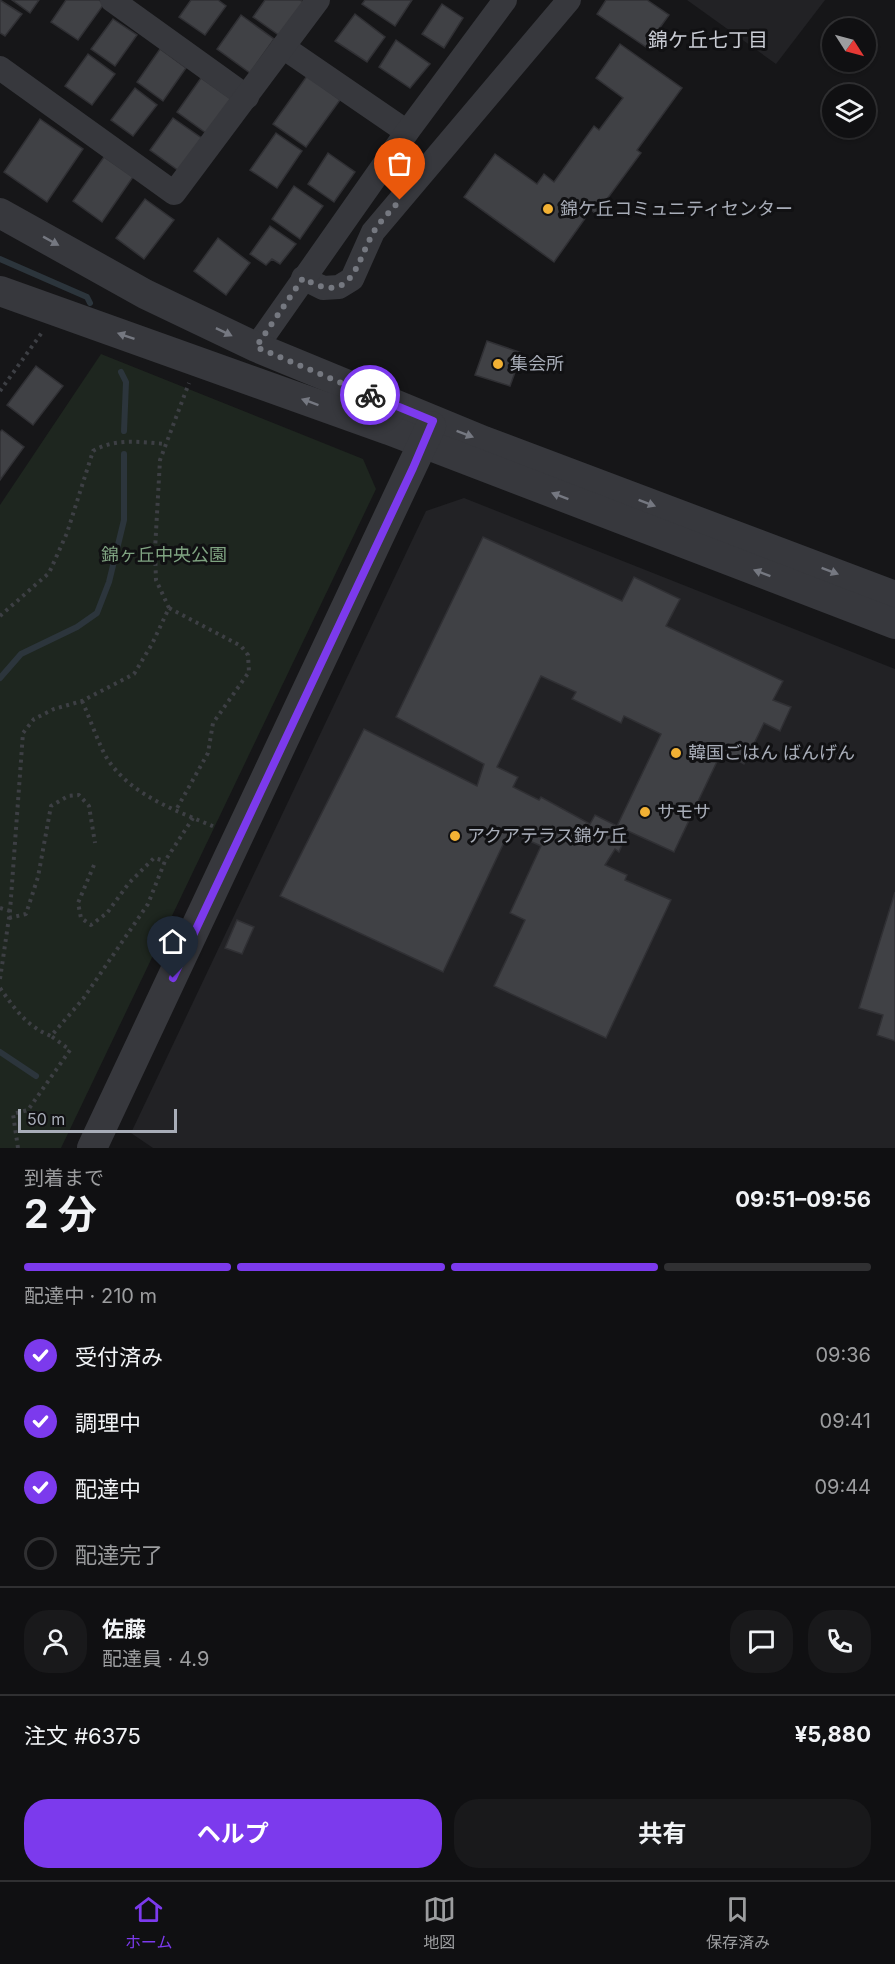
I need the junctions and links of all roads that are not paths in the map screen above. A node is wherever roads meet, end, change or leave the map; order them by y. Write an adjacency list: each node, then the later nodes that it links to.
1 (112, 0): 7 (street)
2 (317, 0): 5 (street)
3 (505, 0): 8 (street)
4 (568, 0): 10 (street)
5 (283, 47): 7 (street); 8 (street)
6 (0, 68): 7 (street)
7 (247, 97)
8 (407, 132): 10 (street)
9 (0, 213): 12 (street, one-way to 12)
10 (303, 278): 12 (street)
11 (0, 291): 13 (street, one-way to 11)
12 (256, 347): 13 (street)
13 (428, 432): 14 (street, one-way to 14); 15 (street, one-way to 13); 16 (street)
14 (895, 596)
15 (895, 624)
16 (92, 1148)

